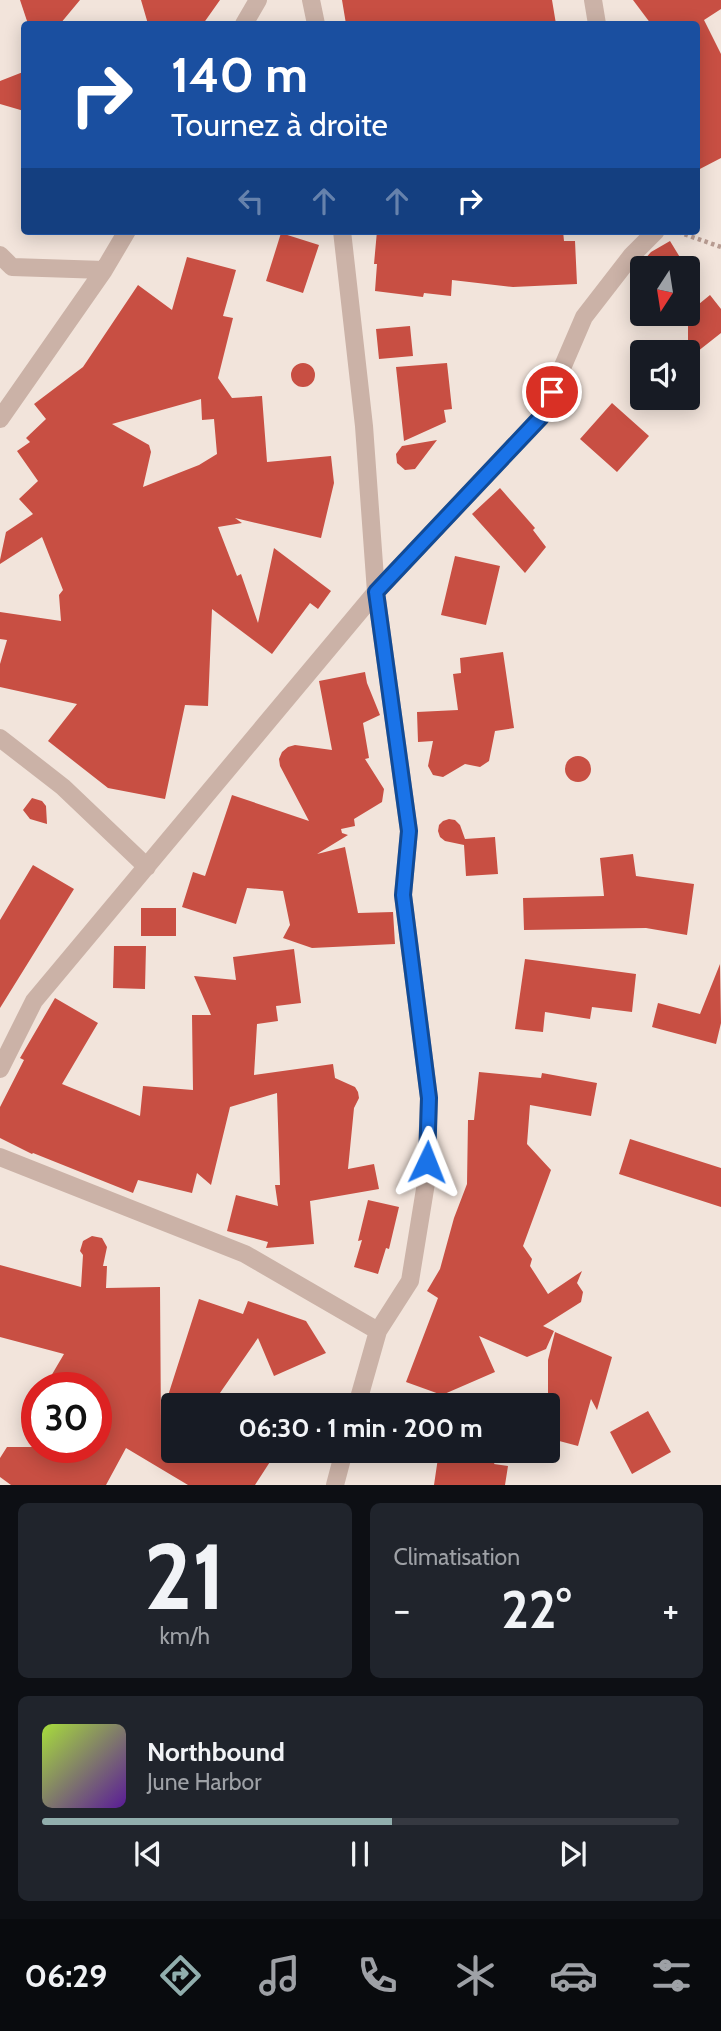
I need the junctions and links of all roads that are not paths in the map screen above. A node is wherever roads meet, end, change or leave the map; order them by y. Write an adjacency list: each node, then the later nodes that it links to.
1 (258, 0): 4 (street)
2 (311, 0): 5 (street)
3 (593, 0): 6 (street)
4 (246, 21)
5 (315, 21)
6 (596, 21)
7 (125, 235): 11 (street)
8 (342, 235): 13 (street)
9 (652, 235): 13 (street)
10 (0, 255): 11 (street)
11 (104, 270): 12 (street)
12 (0, 419)
13 (376, 592): 15 (street); 18 (street)
14 (0, 738): 15 (street)
15 (148, 867): 16 (street)
16 (0, 1069)
17 (0, 1157): 18 (street)
18 (378, 1331): 19 (street)
19 (360, 1393)
20 (341, 1463): 21 (street)
21 (335, 1485)

